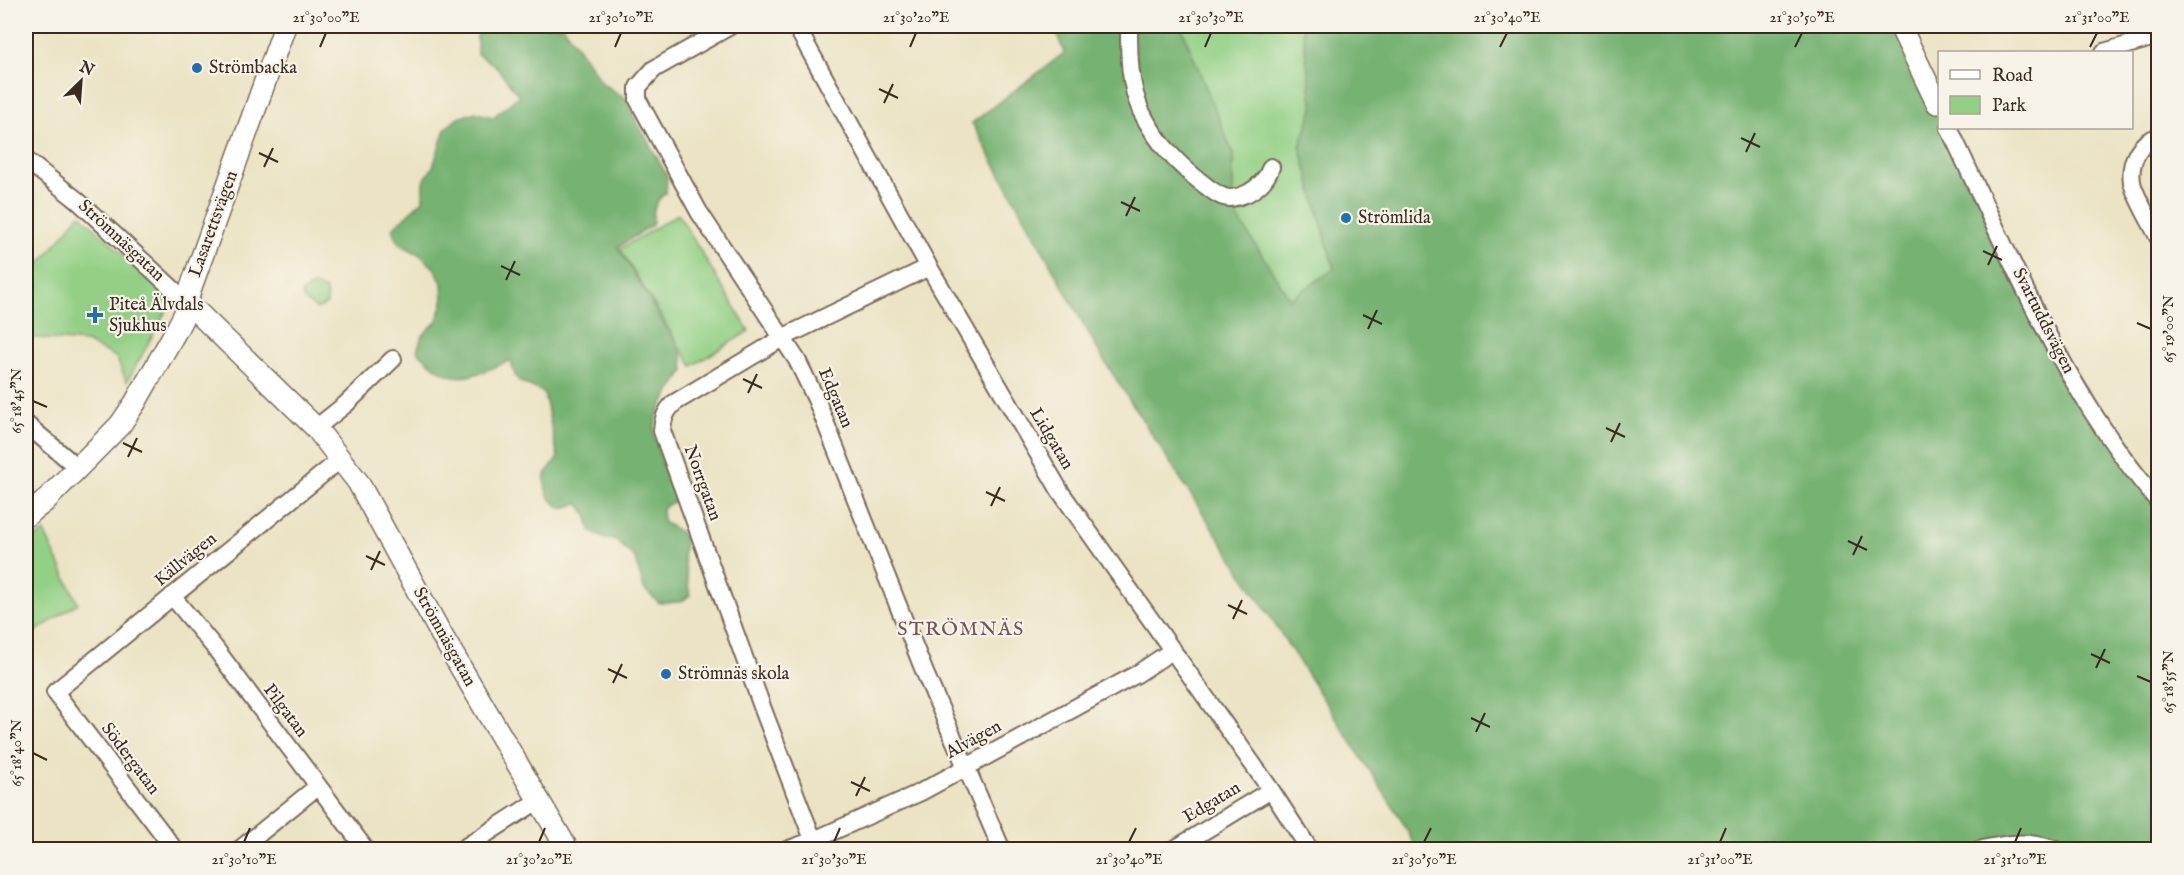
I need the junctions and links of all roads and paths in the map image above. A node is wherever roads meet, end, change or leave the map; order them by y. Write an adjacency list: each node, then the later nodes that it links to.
1 (285, 26): 15 (street, Lasarettsvägen)
2 (730, 26): 16 (street, Edgatan)
3 (796, 26): 14 (street, Lidgatan)
4 (1129, 26): 12 (street)
5 (1900, 26): 8 (street)
6 (2158, 36): 7 (street)
7 (2107, 51)
8 (1938, 102)
9 (1948, 129): 22 (street, Svartuddsvägen)
10 (2158, 137): 13 (street)
11 (26, 160): 15 (street, Strömnäsgatan)
12 (1270, 166)
13 (2158, 237)
14 (929, 267): 16 (street, Norrgatan); 25 (street, Lidgatan)
15 (188, 303): 19 (street, Strömnäsgatan); 21 (street, Lasarettsvägen)
16 (784, 337): 27 (street, Edgatan); 31 (street, Norrgatan)
17 (393, 359): 19 (street)
18 (26, 424): 21 (street)
19 (316, 428): 20 (street, Strömnäsgatan)
20 (341, 459): 24 (street, Källvägen); 30 (street, Strömnäsgatan)
21 (78, 468): 23 (street, Lasarettsvägen)
22 (2158, 501)
23 (26, 516)
24 (172, 596): 26 (street, Källvägen); 28 (street, Pilgatan)
25 (1173, 650): 27 (street, Alvägen); 29 (street, Lidgatan)
26 (55, 692): 32 (street, Södergatan)
27 (965, 766): 31 (street, Alvägen); 38 (street, Edgatan)
28 (318, 786): 33 (street); 34 (street, Pilgatan)
29 (1271, 790): 39 (street, Edgatan); 40 (street, Lidgatan)
30 (539, 800): 35 (street); 36 (street, Strömnäsgatan)
31 (815, 845): 37 (street, Alvägen)
32 (175, 849)
33 (239, 849)
34 (366, 849)
35 (461, 849)
36 (568, 849)
37 (787, 849)
38 (1002, 849)
39 (1173, 849)
40 (1310, 849)
41 (1979, 849): 42 (street)
42 (2056, 849)

